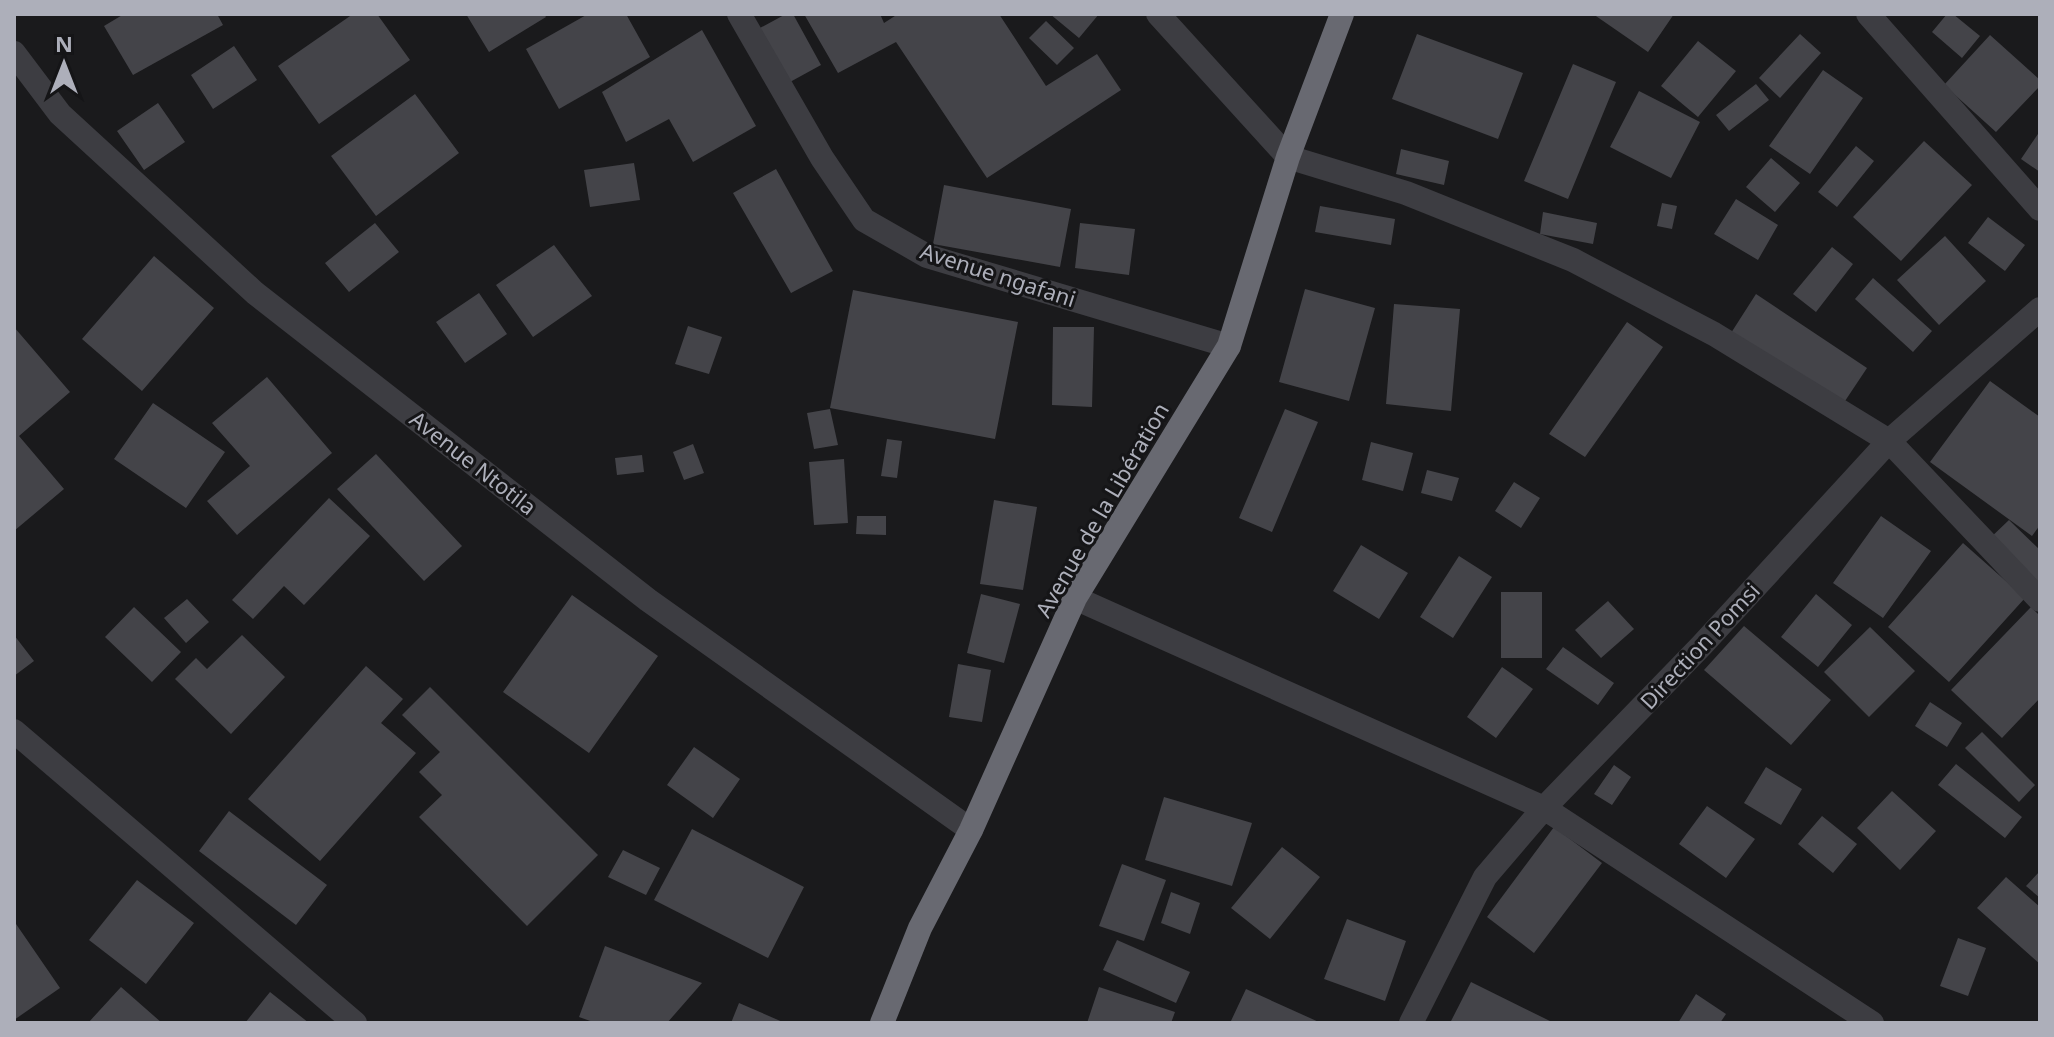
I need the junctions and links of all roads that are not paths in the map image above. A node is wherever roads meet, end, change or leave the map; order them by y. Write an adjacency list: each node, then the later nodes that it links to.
1 (739, 14): 9 (street, Avenue ngafani)
2 (1158, 14): 6 (street)
3 (1342, 14): 6 (highway, Avenue de la Libération)
4 (1868, 14): 7 (street)
5 (14, 53): 15 (street, Avenue Ntotila)
6 (1288, 157): 9 (highway, Avenue de la Libération); 10 (street)
7 (2040, 209)
8 (2040, 309): 10 (street, Direction Pomsi)
9 (1229, 346): 11 (highway, Avenue de la Libération)
10 (1889, 441): 12 (street); 14 (street, Direction Pomsi)
11 (1075, 598): 14 (street); 15 (highway, Avenue de la Libération)
12 (2040, 600)
13 (14, 731): 16 (street)
14 (1544, 808): 18 (street, Direction Pomsi); 19 (street)
15 (971, 830): 17 (highway, Avenue de la Libération)
16 (355, 1023)
17 (882, 1023)
18 (1411, 1023)
19 (1872, 1023)

